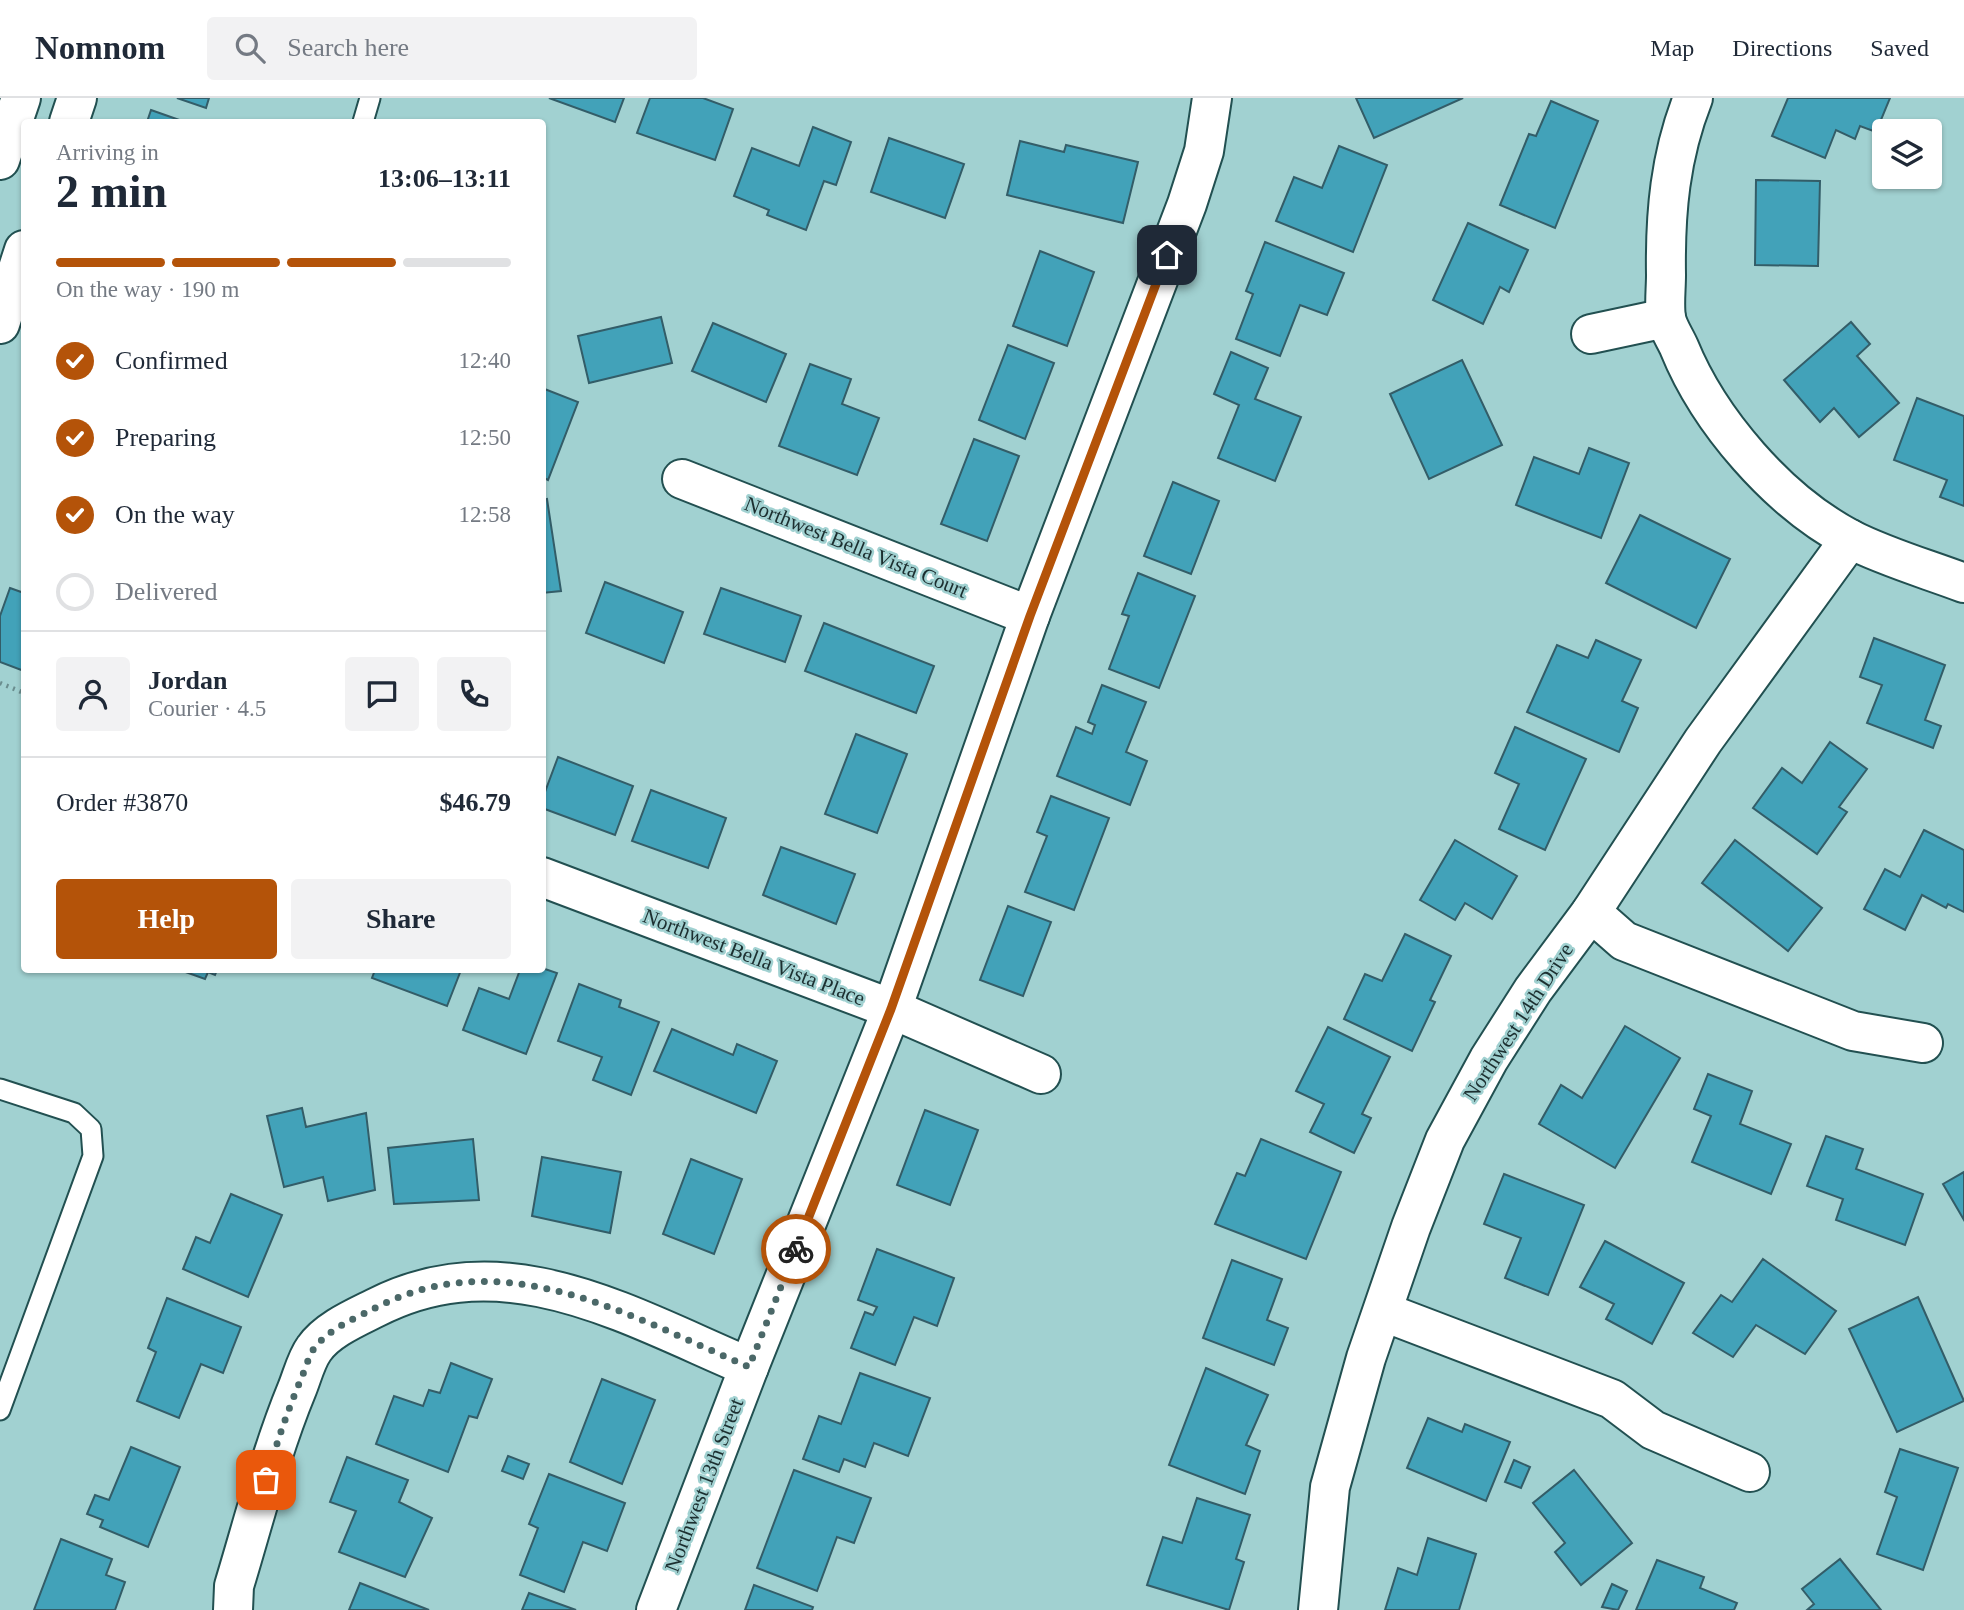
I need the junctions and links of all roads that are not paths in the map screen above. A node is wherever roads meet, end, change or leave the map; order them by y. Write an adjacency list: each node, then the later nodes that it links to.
1 (22, 98): 8 (street)
2 (77, 98): 6 (street)
3 (370, 98): 7 (lane)
4 (1212, 98): 16 (street, Northwest 13th Street)
5 (1693, 98): 10 (street)
6 (70, 119)
7 (364, 119)
8 (0, 160)
9 (21, 259): 11 (street)
10 (1666, 318): 12 (street); 14 (street)
11 (0, 324)
12 (1591, 334)
13 (682, 479): 16 (street, Northwest Bella Vista Court)
14 (1850, 539): 15 (street); 18 (street, Northwest 14th Drive)
15 (1964, 583)
16 (1030, 616): 19 (street, Northwest 13th Street)
17 (546, 879): 19 (street, Northwest Bella Vista Place)
18 (1591, 912): 20 (street); 23 (street, Northwest 14th Drive)
19 (891, 1009): 21 (street, Northwest Bella Vista Place); 24 (street, Northwest 13th Street)
20 (1923, 1043)
21 (1041, 1074)
22 (0, 1089): 25 (lane)
23 (1384, 1312): 26 (street); 29 (street, Northwest 14th Drive)
24 (749, 1367): 27 (street); 28 (street, Northwest 13th Street)
25 (0, 1410)
26 (1751, 1472)
27 (233, 1610)
28 (656, 1610)
29 (1318, 1610)

